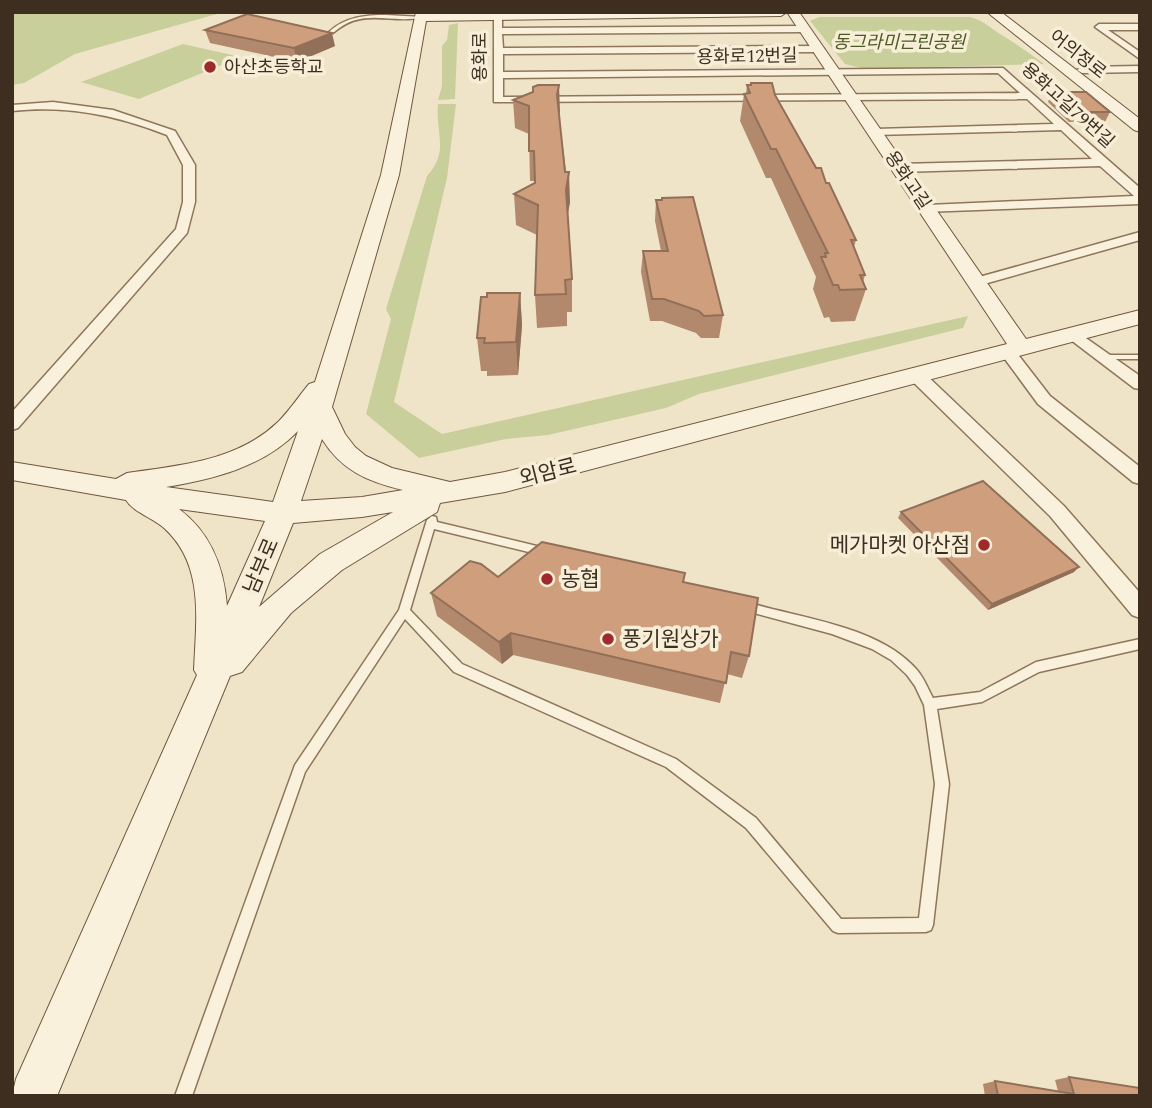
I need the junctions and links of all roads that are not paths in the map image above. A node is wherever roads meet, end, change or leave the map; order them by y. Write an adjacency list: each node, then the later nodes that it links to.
1 (781, 12): 6 (street, 용화로)
2 (793, 12): 11 (street, 용화고길)
3 (993, 12): 30 (street, 어의정로)
4 (1007, 12): 20 (street, 어의정로)
5 (597, 13): 6 (street, 용화로); 8 (street, 용화로)
6 (642, 13): 10 (street)
7 (422, 15): 8 (street, 용화로); 13 (lane); 44 (street, 남부로)
8 (498, 15): 12 (street, 용화로)
9 (1140, 27): 14 (street)
10 (648, 30): 11 (street, 용화로12번길); 12 (street, 용화로12번길); 17 (street)
11 (805, 30): 16 (street, 용화고길)
12 (497, 31): 18 (street, 용화로)
13 (331, 32)
14 (1127, 47): 15 (street); 19 (street)
15 (1140, 47)
16 (819, 49): 17 (street, 용화로12번길); 22 (street, 용화고길)
17 (653, 50): 18 (street, 용화로12번길); 23 (street)
18 (497, 51): 24 (street, 용화로)
19 (1140, 55)
20 (1082, 69): 21 (street); 29 (street, 어의정로)
21 (1140, 69)
22 (835, 72): 23 (street, 용화로12번길); 25 (street, 용화고길79번길); 26 (street, 용화고길)
23 (660, 74): 24 (street, 용화로12번길); 27 (street)
24 (497, 75): 27 (street, 용화로)
25 (1029, 96): 26 (street); 31 (street, 용화고길79번길)
26 (852, 99): 27 (street); 32 (street, 용화고길)
27 (667, 101)
28 (12, 108): 48 (street)
29 (1140, 111)
30 (1140, 127)
31 (1064, 128): 32 (street); 33 (street, 용화고길79번길)
32 (875, 132): 34 (street, 용화고길)
33 (1102, 162): 34 (street); 35 (street, 용화고길79번길)
34 (900, 168): 36 (street, 용화고길)
35 (1140, 198): 36 (street)
36 (928, 209): 38 (street, 용화고길)
37 (1140, 236): 38 (street)
38 (977, 282): 41 (street, 용화고길)
39 (1140, 317): 40 (street, 외암로)
40 (1073, 334): 41 (street, 외암로); 42 (street)
41 (1014, 350): 45 (street, 외암로); 50 (street)
42 (1104, 357): 43 (lane); 46 (street)
43 (1140, 357)
44 (330, 374): 47 (street, 남부로); 51 (street)
45 (916, 375): 52 (street, 외암로); 56 (street)
46 (1140, 384)
47 (320, 408): 52 (street); 53 (street, 남부로)
48 (12, 424)
49 (12, 471): 51 (street, 외암로)
50 (1140, 477)
51 (104, 487): 53 (street, 외암로); 59 (street)
52 (441, 505): 53 (street, 외암로); 54 (lane); 57 (lane); 59 (street)
53 (284, 513): 59 (street, 남부로)
54 (551, 554)
55 (735, 603): 60 (lane)
56 (1140, 609)
57 (404, 611): 60 (lane); 62 (lane)
58 (1140, 643): 60 (lane)
59 (211, 684): 61 (street, 남부로)
60 (930, 704)
61 (33, 1096)
62 (183, 1096)

